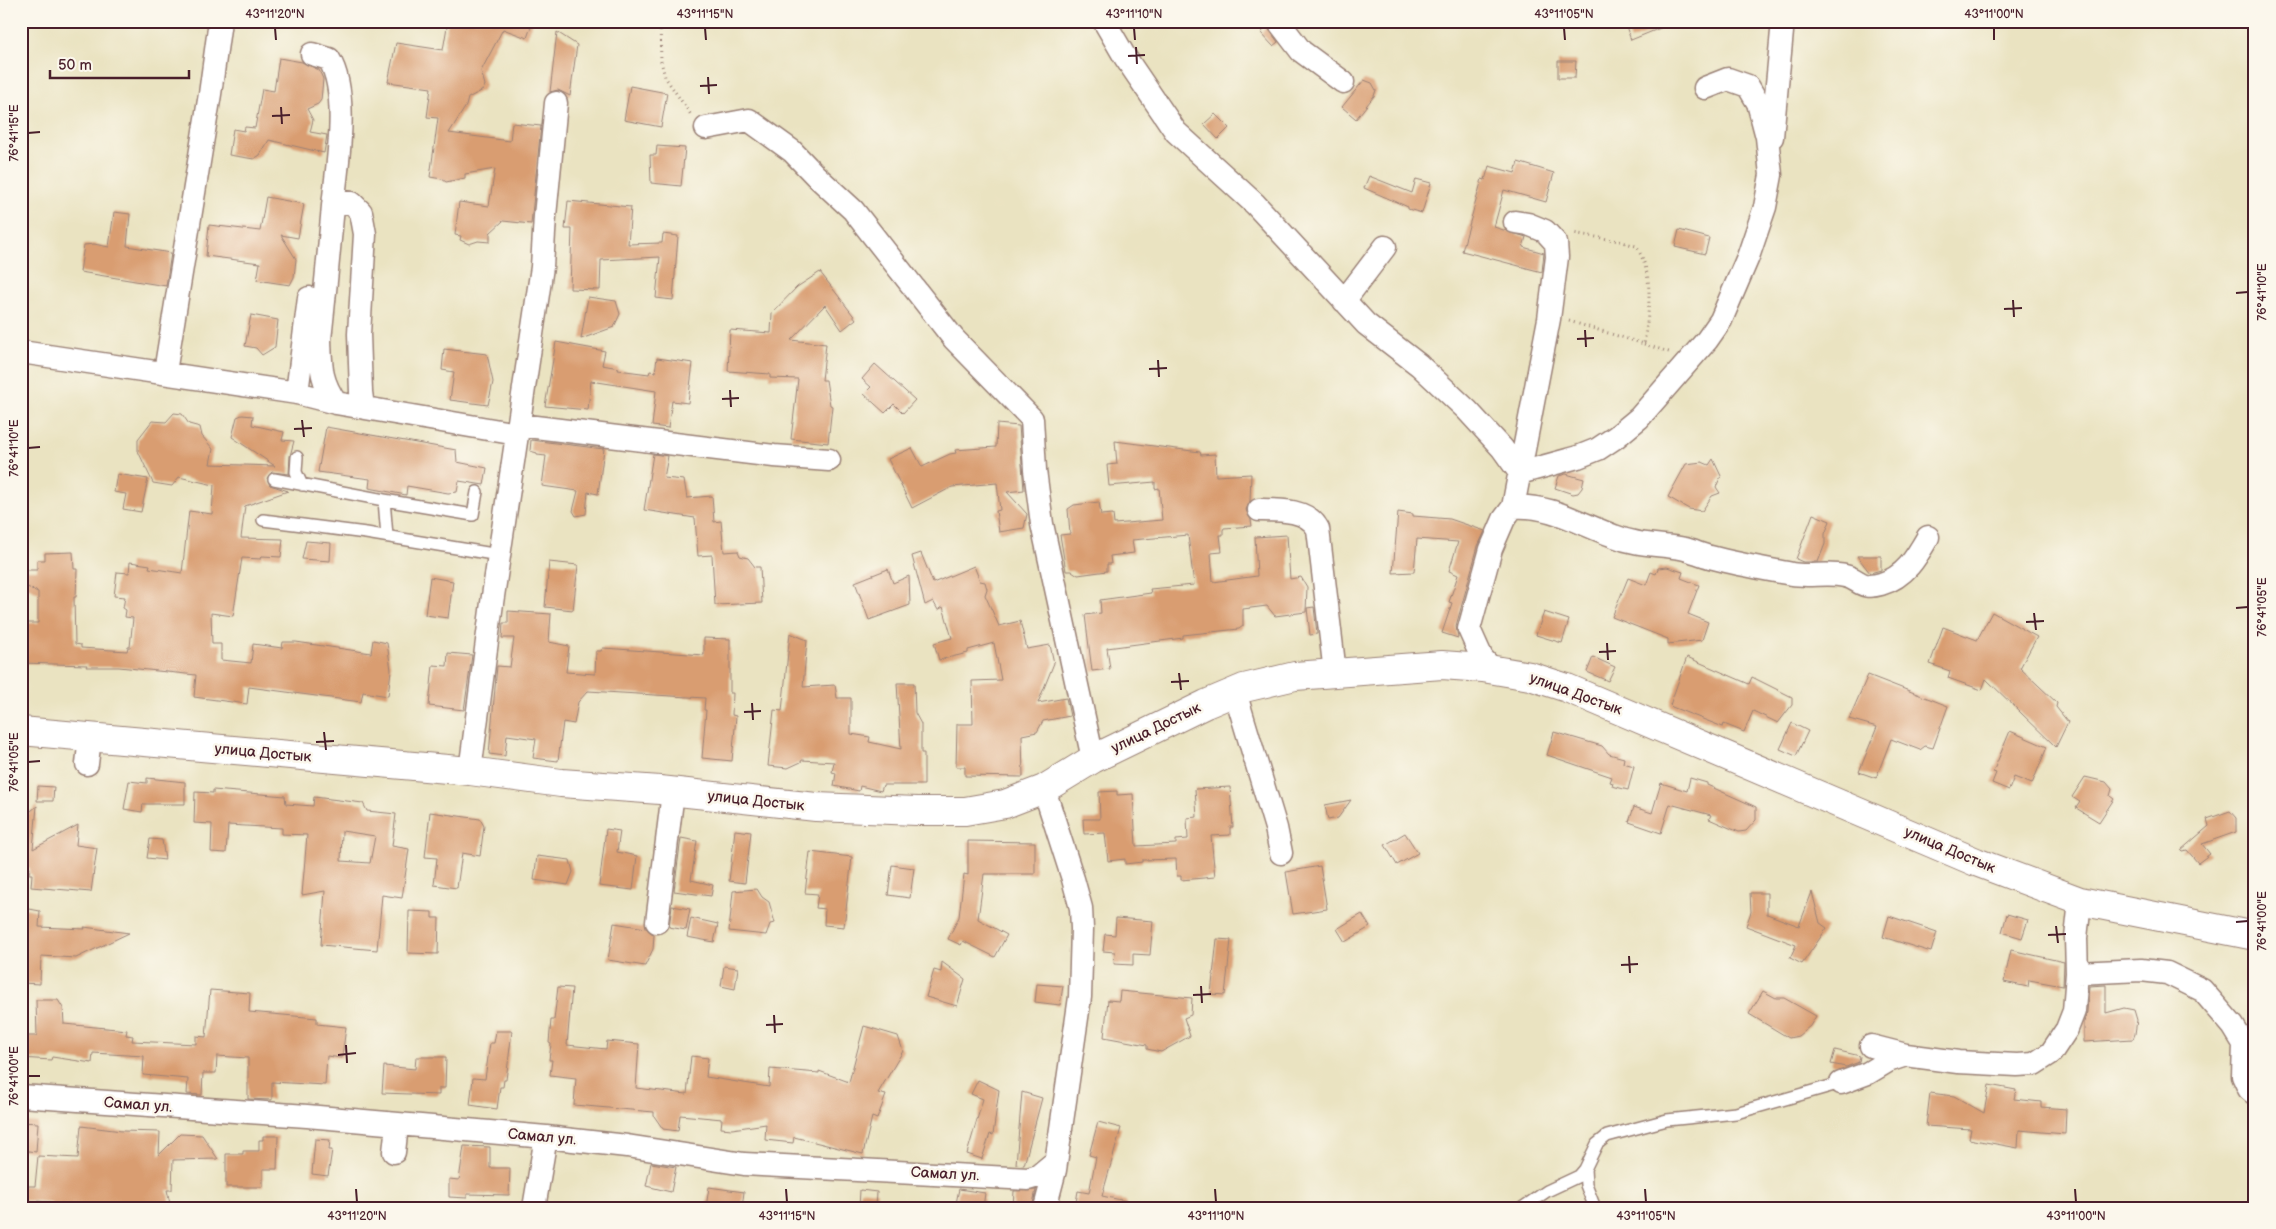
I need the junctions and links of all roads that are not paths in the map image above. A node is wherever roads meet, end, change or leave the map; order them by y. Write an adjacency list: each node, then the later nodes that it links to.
1 (220, 21): 19 (street)
2 (1104, 21): 17 (street)
3 (1278, 21): 8 (street)
4 (1783, 21): 6 (street)
5 (312, 54): 12 (street)
6 (1780, 58): 7 (street); 13 (street)
7 (1728, 79): 9 (street); 13 (street)
8 (1343, 82)
9 (1705, 88)
10 (556, 103): 23 (street)
11 (706, 128): 42 (street)
12 (338, 164): 14 (street); 20 (street)
13 (1771, 175): 26 (street)
14 (334, 201): 21 (street); 22 (street)
15 (1515, 222): 26 (street)
16 (1385, 247): 17 (street)
17 (1344, 301): 26 (street)
18 (21, 352): 19 (street)
19 (164, 372): 20 (street)
20 (296, 393): 21 (street)
21 (336, 403): 22 (street)
22 (363, 407): 23 (street)
23 (518, 430): 25 (street); 36 (street)
24 (297, 457): 28 (lane)
25 (829, 460)
26 (1520, 473): 31 (street)
27 (274, 479): 28 (lane)
28 (302, 485): 30 (lane)
29 (477, 492): 30 (lane)
30 (384, 500): 34 (lane)
31 (1513, 508): 35 (street); 37 (street)
32 (1259, 510): 38 (street)
33 (263, 520): 34 (lane)
34 (387, 536): 36 (lane)
35 (1928, 537)
36 (499, 555): 44 (street)
37 (1492, 669): 38 (main road, улица Достык); 48 (main road, улица Достык)
38 (1335, 673): 39 (main road, улица Достык)
39 (1235, 692): 42 (main road, улица Достык); 47 (street)
40 (21, 730): 41 (main road, улица Достык)
41 (90, 737): 43 (street); 44 (main road, улица Достык)
42 (1093, 759): 45 (main road, улица Достык)
43 (87, 764)
44 (470, 771): 46 (main road, улица Достык)
45 (1044, 789): 46 (main road, улица Достык); 60 (street)
46 (673, 792): 49 (street)
47 (1282, 853)
48 (2080, 901): 50 (main road, улица Достык); 51 (street)
49 (657, 922)
50 (2255, 936)
51 (2077, 972): 53 (street); 55 (street)
52 (1871, 1046): 53 (street)
53 (1906, 1055): 54 (street)
54 (1841, 1083): 61 (lane)
55 (2255, 1094)
56 (21, 1096): 57 (street, Самал ул.)
57 (397, 1125): 58 (street, Самал ул.); 59 (street)
58 (546, 1137): 60 (street, Самал ул.); 62 (street)
59 (394, 1152)
60 (1056, 1160): 63 (street)
61 (1585, 1170): 64 (lane); 65 (lane)
62 (534, 1208)
63 (1045, 1208)
64 (1522, 1208)
65 (1595, 1208)

